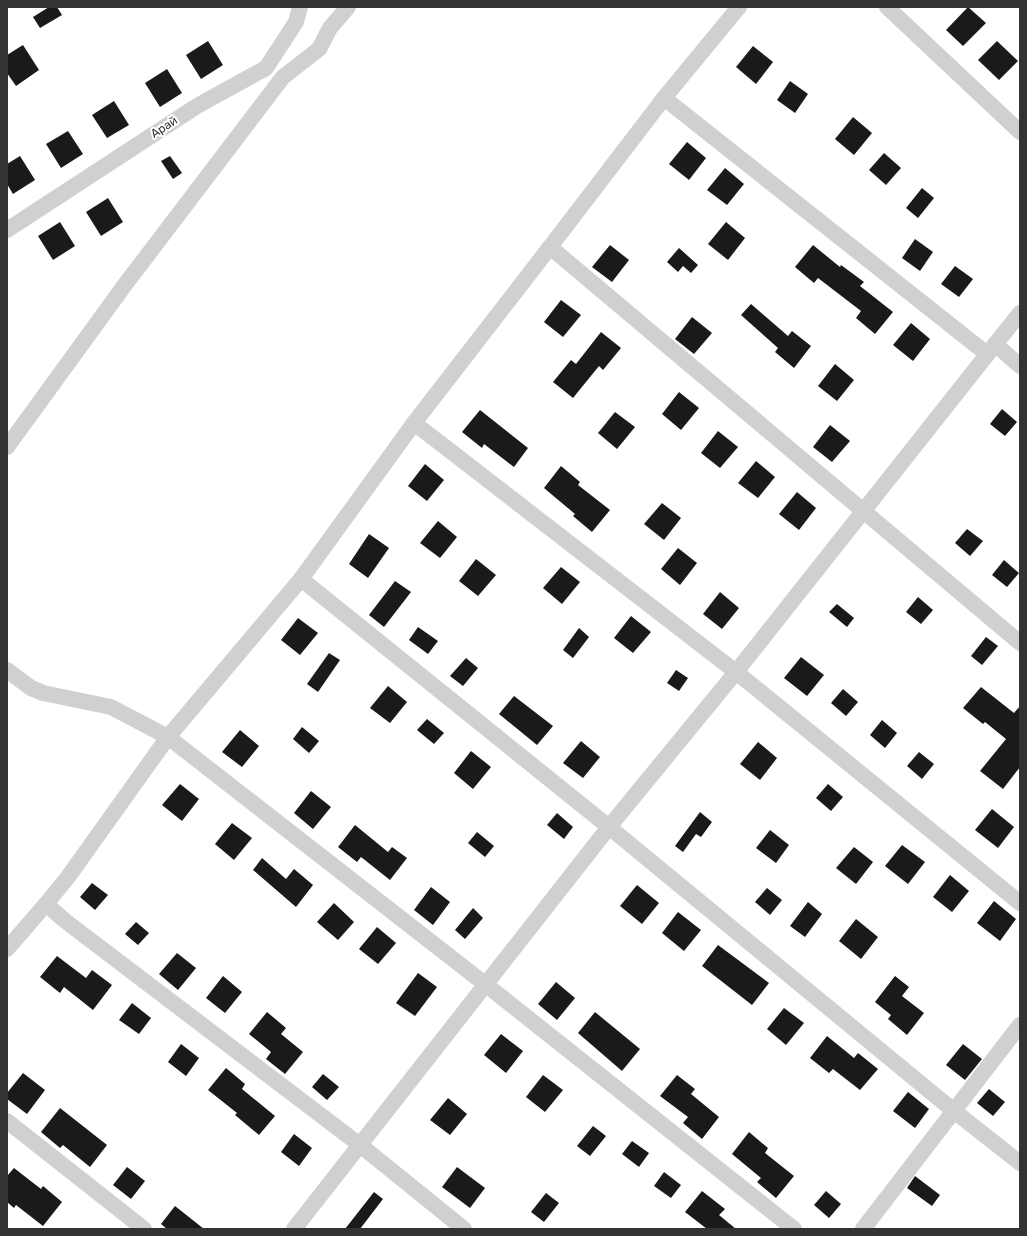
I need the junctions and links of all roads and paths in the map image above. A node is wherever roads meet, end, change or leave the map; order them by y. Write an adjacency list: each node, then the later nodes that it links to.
1 (300, 7): 7 (street, Арай)
2 (348, 7): 13 (street)
3 (739, 7): 5 (street)
4 (887, 7): 6 (street)
5 (664, 98): 8 (street); 10 (street)
6 (1020, 132)
7 (8, 227)
8 (550, 247): 12 (street); 14 (street)
9 (1020, 313): 10 (street)
10 (991, 349): 11 (street); 14 (street)
11 (1020, 366)
12 (414, 423): 15 (street); 18 (street)
13 (7, 447)
14 (864, 512): 16 (street); 18 (street)
15 (301, 579): 19 (street); 20 (street)
16 (1020, 643)
17 (7, 670): 19 (street)
18 (736, 672): 20 (street); 21 (street)
19 (168, 737): 22 (street); 24 (street)
20 (609, 827): 24 (street); 26 (street)
21 (1020, 903)
22 (46, 904): 23 (street); 28 (street)
23 (7, 949)
24 (485, 984): 28 (street); 33 (street)
25 (1020, 1026): 26 (street)
26 (954, 1111): 29 (street); 34 (street)
27 (7, 1121): 30 (street)
28 (360, 1144): 31 (street); 32 (street)
29 (1020, 1163)
30 (144, 1229)
31 (294, 1229)
32 (464, 1229)
33 (794, 1229)
34 (863, 1229)

